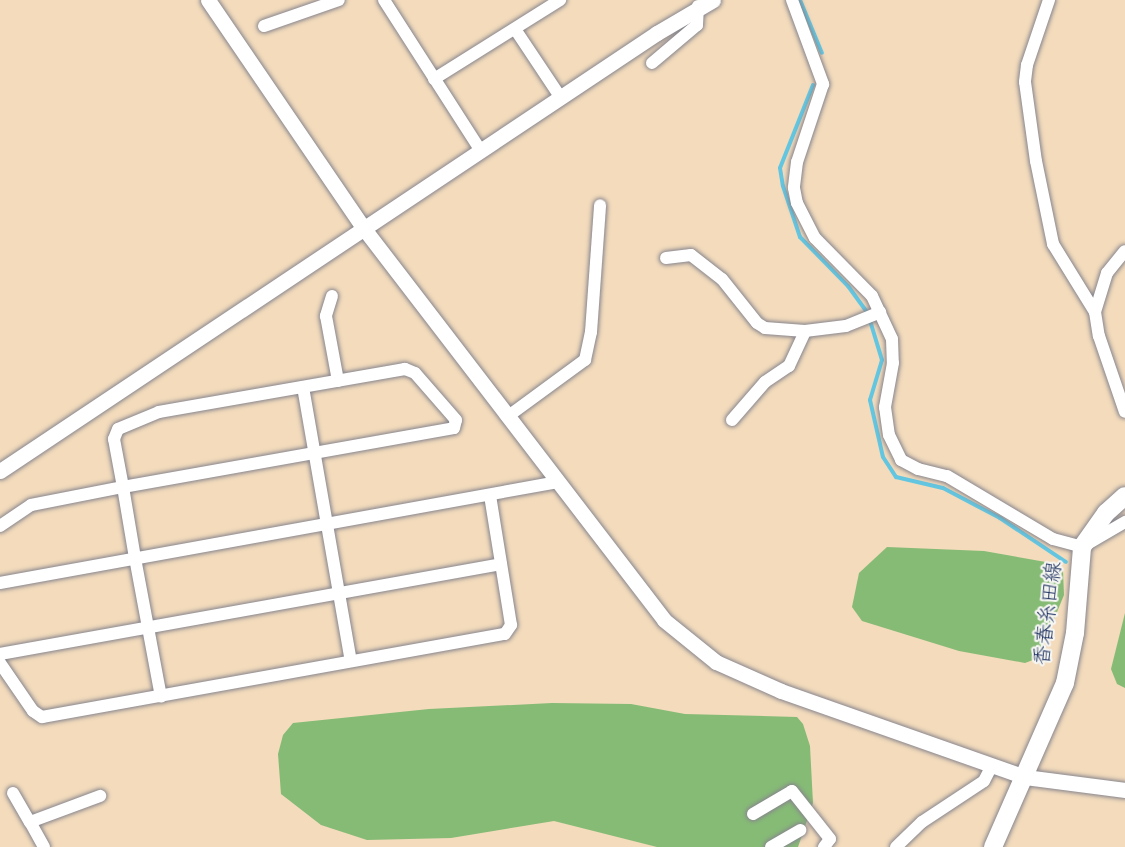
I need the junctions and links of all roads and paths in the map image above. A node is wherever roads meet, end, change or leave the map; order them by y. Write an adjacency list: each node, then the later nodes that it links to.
1 (208, 0): 16 (street)
2 (339, 0): 9 (street)
3 (384, 0): 12 (street)
4 (560, 0): 10 (street)
5 (713, 0): 8 (street)
6 (792, 0): 20 (street)
7 (1049, 0): 21 (street)
8 (698, 6): 11 (street); 13 (street)
9 (264, 26)
10 (515, 29): 12 (street); 13 (street)
11 (652, 63)
12 (434, 79): 14 (street)
13 (561, 98): 14 (street)
14 (481, 151): 16 (street)
15 (600, 205): 26 (street)
16 (365, 230): 26 (street); 29 (street)
17 (1125, 251): 21 (street)
18 (666, 258): 22 (street)
19 (332, 296): 23 (street)
20 (879, 312): 22 (street); 37 (street)
21 (1095, 312): 25 (street)
22 (805, 331): 27 (street)
23 (338, 381): 24 (street); 28 (street)
24 (303, 387): 28 (street); 31 (street)
25 (1125, 412)
26 (507, 417): 30 (street)
27 (732, 420)
28 (315, 454): 31 (street); 35 (street)
29 (0, 471)
30 (558, 482): 32 (street); 47 (street)
31 (123, 487): 36 (street); 38 (street)
32 (490, 496): 35 (street); 39 (street)
33 (1125, 496): 37 (main road, 香春糸田線)
34 (1125, 522): 37 (street)
35 (326, 524): 38 (street); 41 (street)
36 (0, 526)
37 (1083, 547): 48 (main road, 香春糸田線)
38 (135, 558): 40 (street); 42 (street)
39 (501, 564): 41 (street); 44 (street)
40 (0, 583)
41 (339, 593): 42 (street); 44 (street)
42 (148, 628): 43 (street); 46 (street)
43 (0, 654)
44 (351, 661): 46 (street)
45 (1, 667): 46 (street)
46 (161, 697)
47 (992, 765): 48 (street); 58 (street)
48 (1025, 777): 49 (street); 59 (main road, 香春糸田線)
49 (1125, 790)
50 (14, 793): 53 (street)
51 (100, 796): 53 (street)
52 (753, 814): 57 (street)
53 (30, 822): 55 (street)
54 (800, 830): 56 (street)
55 (44, 847)
56 (771, 847)
57 (824, 847)
58 (896, 847)
59 (993, 847)

